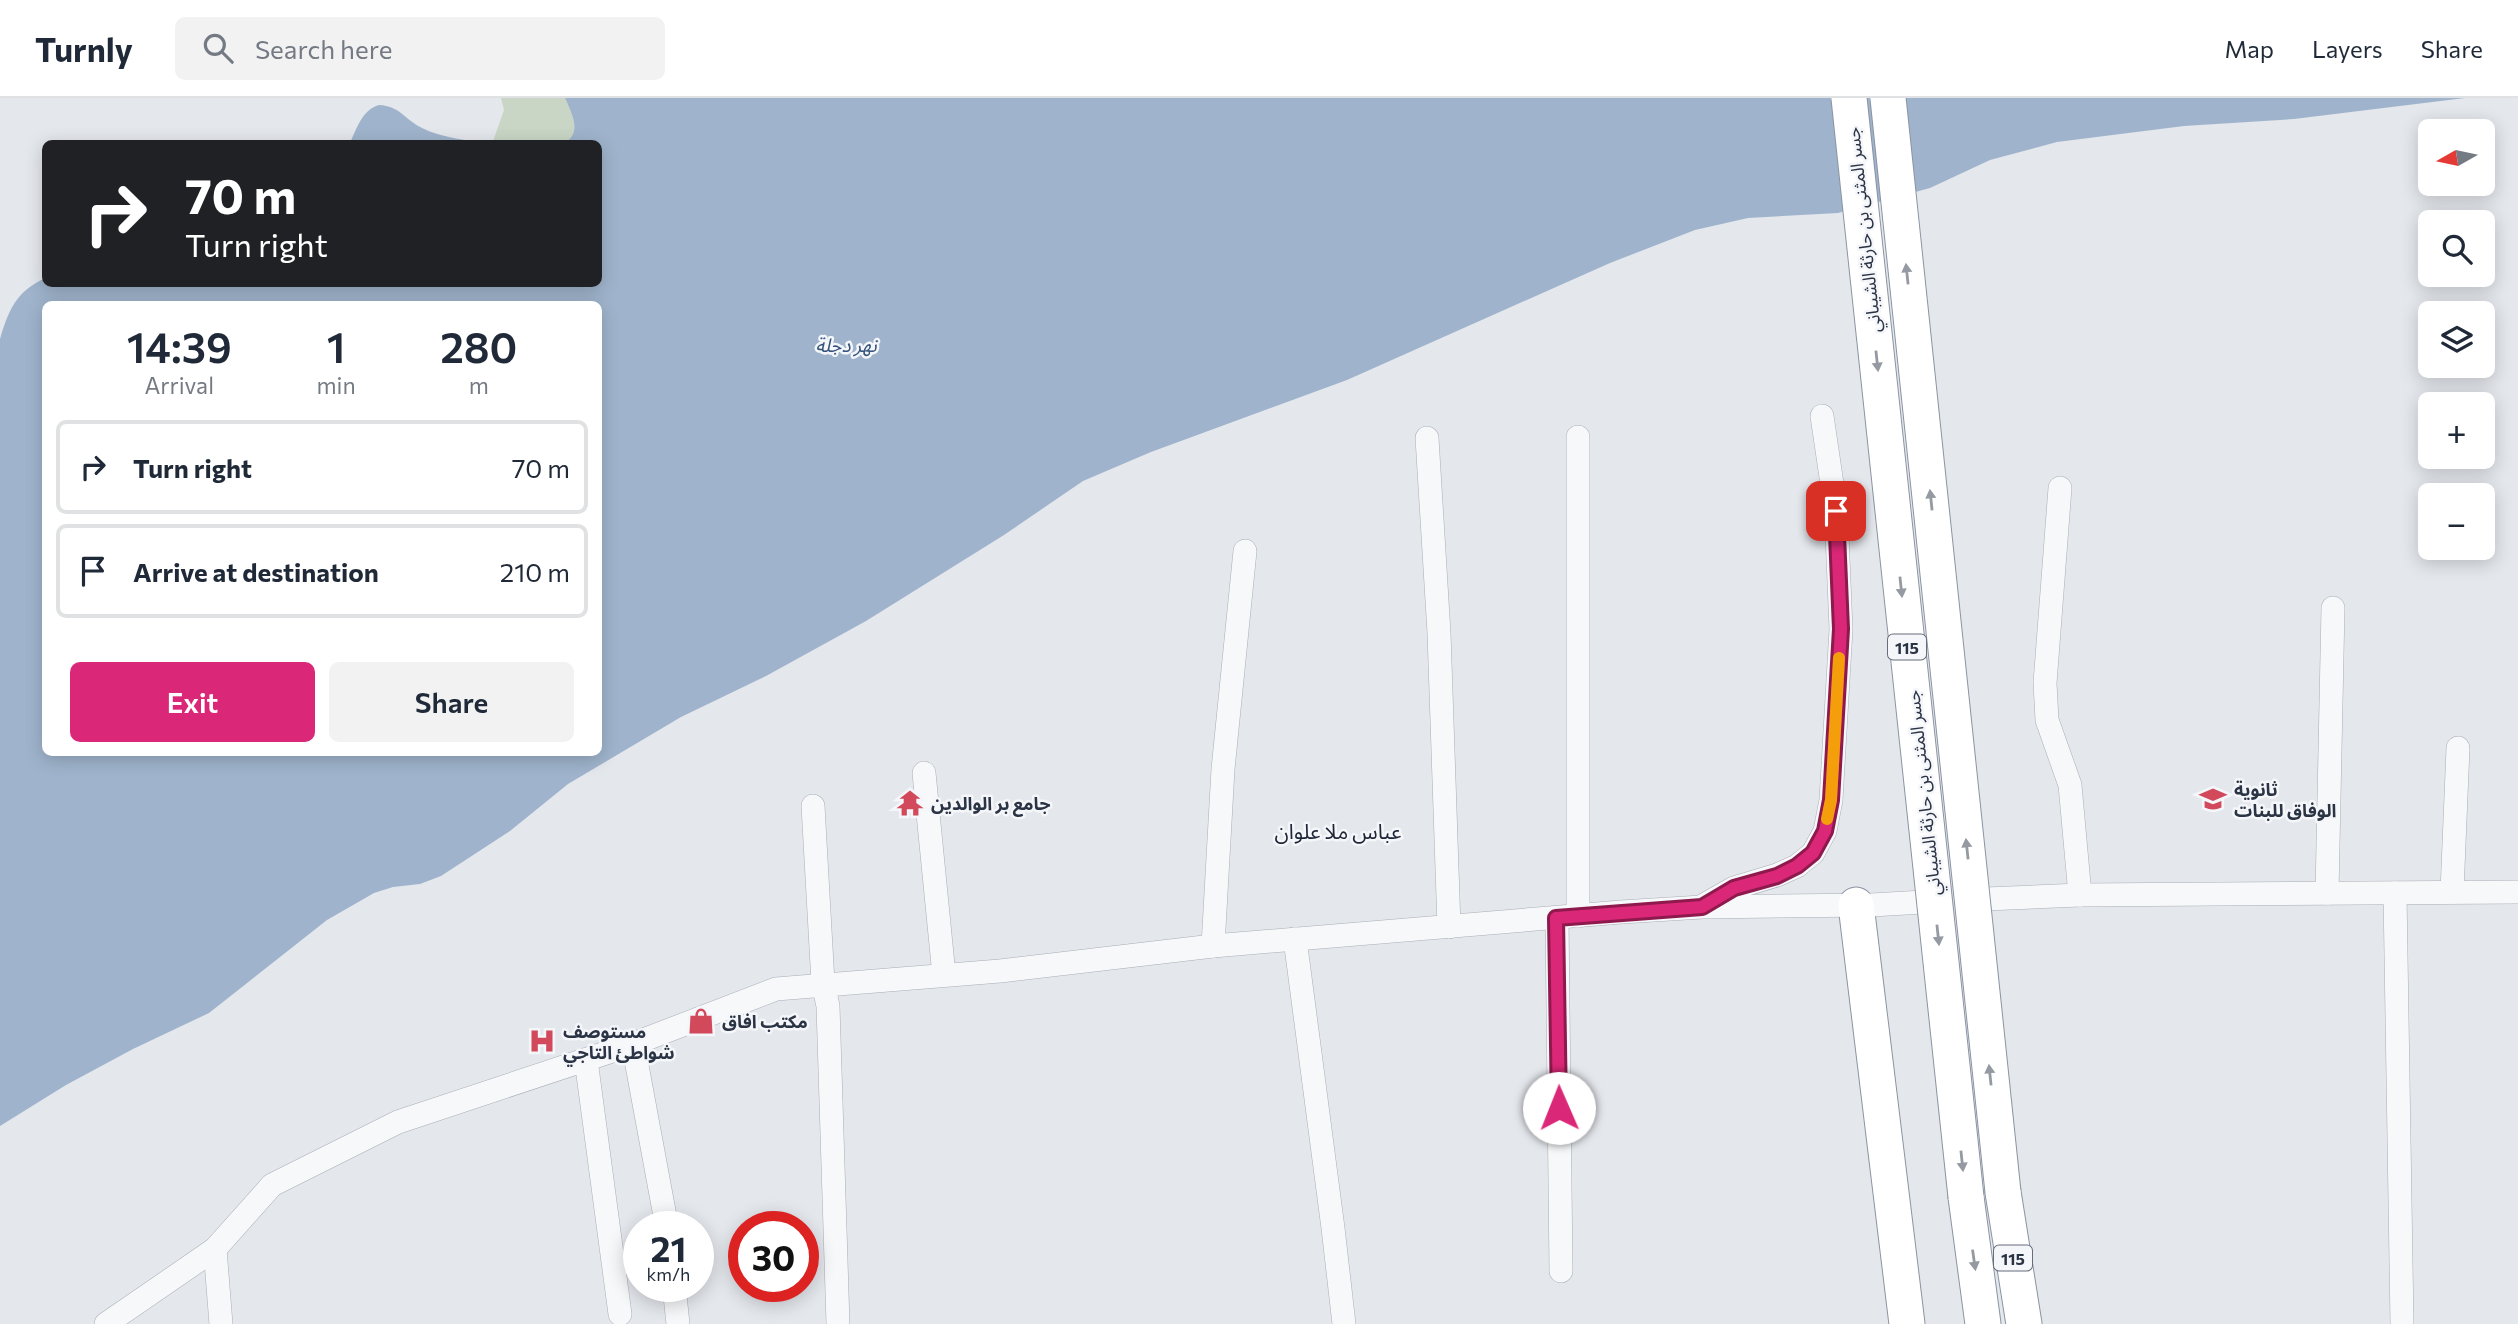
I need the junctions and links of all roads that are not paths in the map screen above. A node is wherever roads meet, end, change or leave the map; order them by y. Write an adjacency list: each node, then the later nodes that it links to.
1 (1849, 98): 40 (highway, جسر المثنى بن حارثة الشيباني / 115, one-way to 40, bridge)
2 (1888, 98): 41 (highway, 115, one-way to 2, bridge)
3 (1822, 416): 20 (street)
4 (1578, 437): 21 (street)
5 (1427, 439): 22 (street)
6 (2060, 488): 16 (street)
7 (1245, 551): 24 (street)
8 (2333, 608): 14 (street)
9 (2458, 748): 12 (street)
10 (924, 773): 25 (street)
11 (813, 806): 26 (street)
12 (2452, 892): 13 (street); 15 (street)
13 (2518, 892)
14 (2327, 893): 15 (street); 16 (street)
15 (2395, 893): 42 (street)
16 (2080, 895): 17 (street)
17 (1986, 899)
18 (1924, 902): 19 (street)
19 (1856, 905): 20 (street); 39 (highway)
20 (1702, 907): 21 (street)
21 (1567, 917): 22 (street); 31 (street)
22 (1449, 927): 23 (street)
23 (1295, 939): 24 (street); 38 (street)
24 (1213, 946): 25 (street)
25 (944, 975): 26 (street)
26 (823, 984): 27 (street); 37 (street)
27 (633, 1044): 28 (street); 29 (street)
28 (586, 1060): 30 (street); 33 (street)
29 (664, 1211)
30 (215, 1248): 34 (street); 35 (street)
31 (1561, 1271)
32 (676, 1302): 36 (street)
33 (620, 1314)
34 (106, 1324)
35 (221, 1324)
36 (678, 1324)
37 (838, 1324)
38 (1343, 1324)
39 (1907, 1324)
40 (1983, 1324)
41 (2024, 1324)
42 (2402, 1324)

